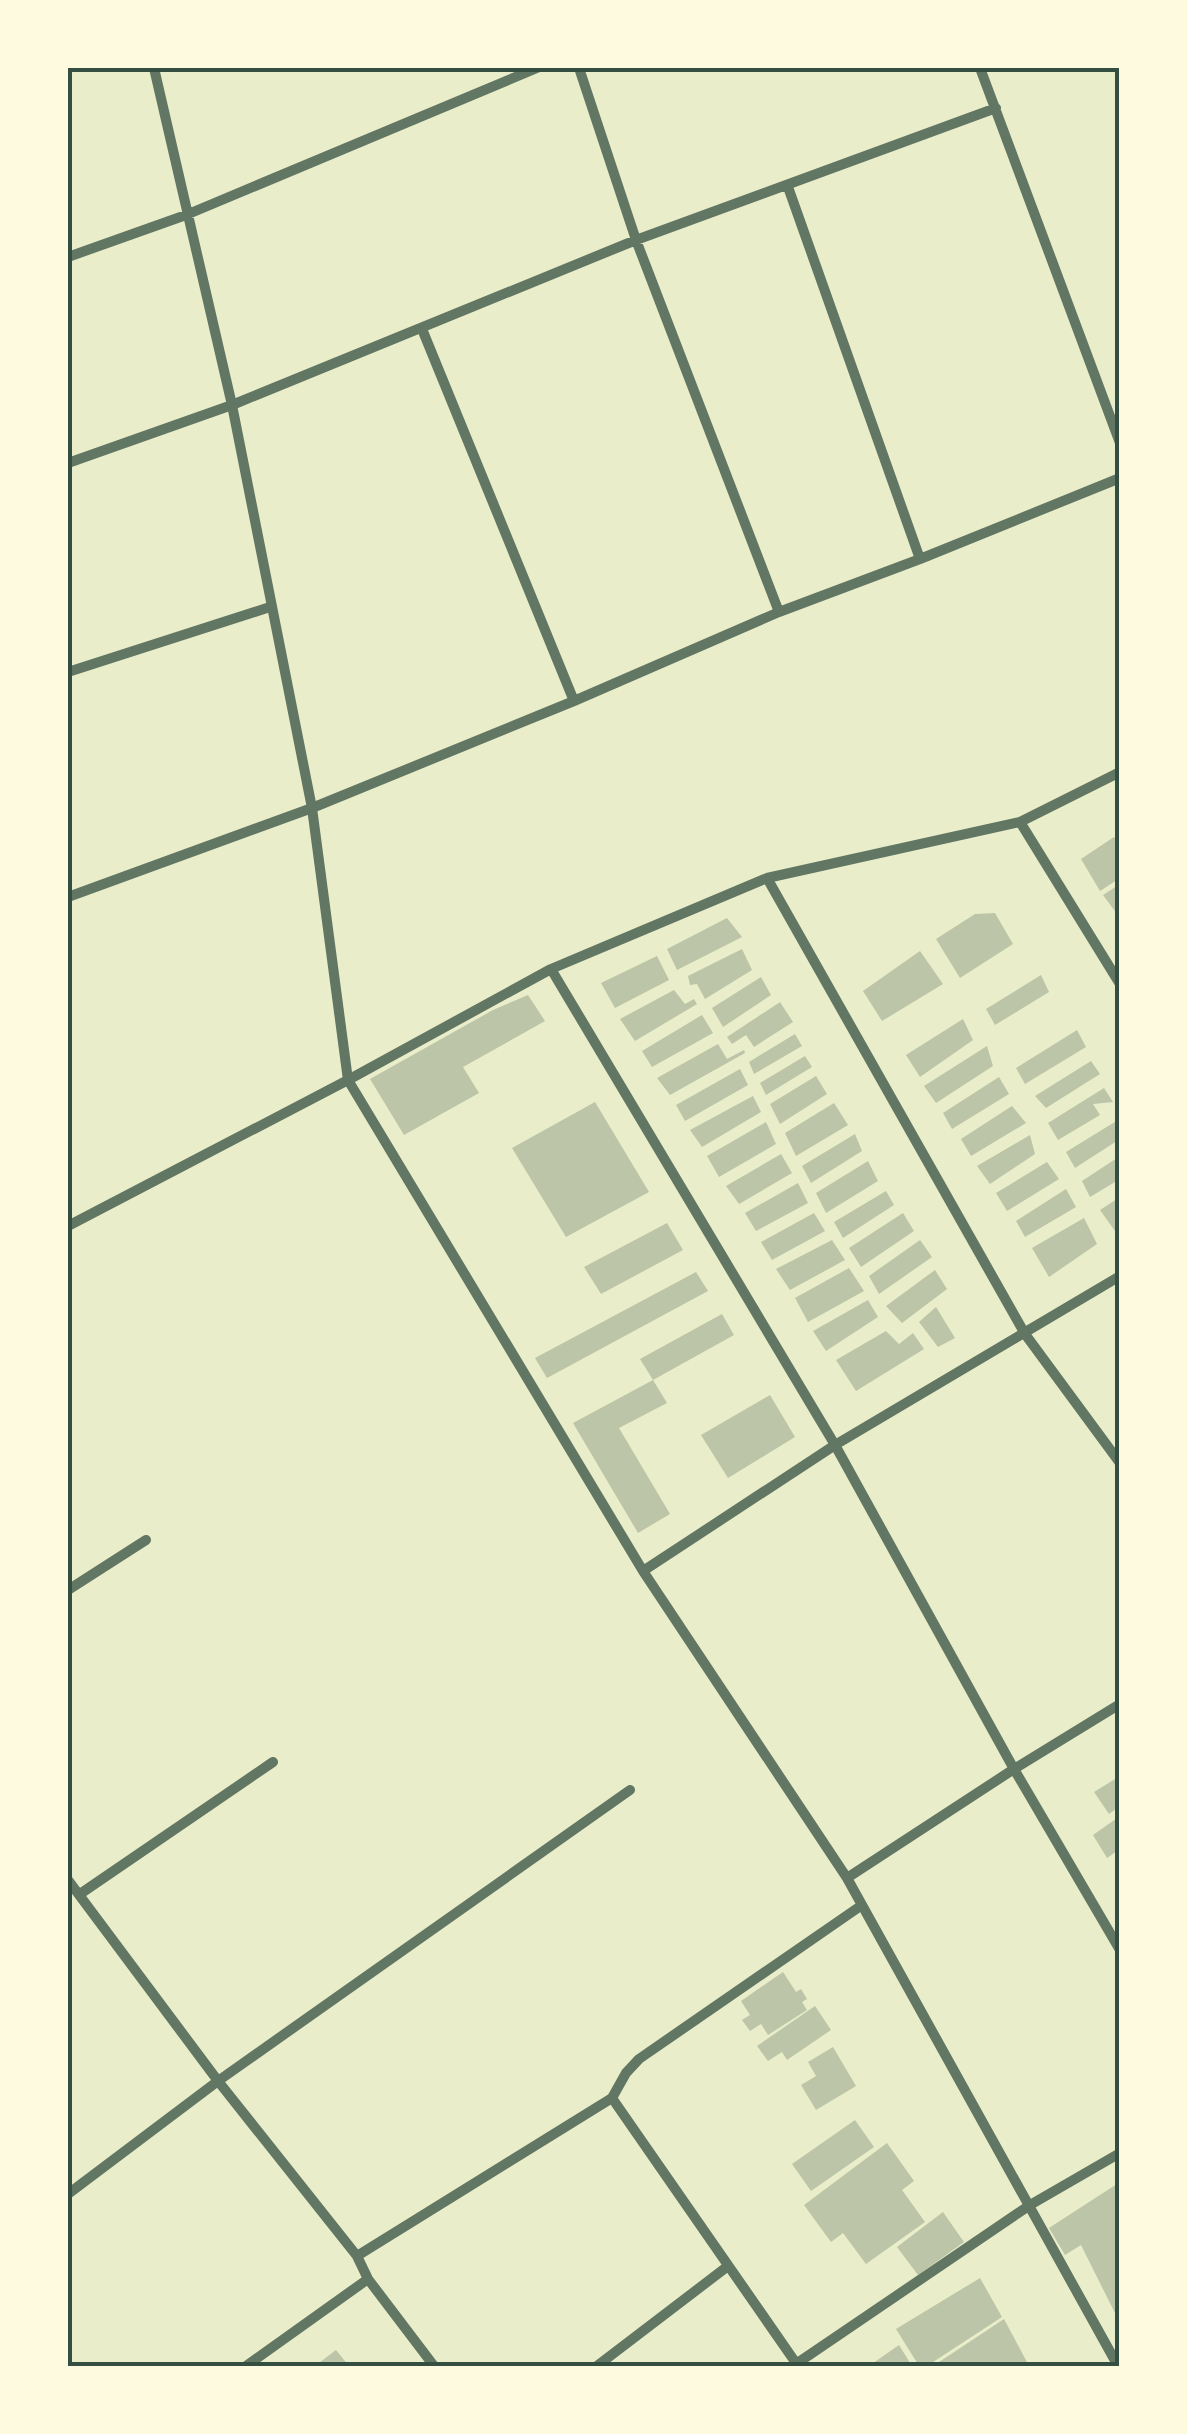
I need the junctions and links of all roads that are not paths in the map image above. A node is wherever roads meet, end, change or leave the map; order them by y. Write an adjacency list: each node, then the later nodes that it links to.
1 (154, 68): 7 (street)
2 (537, 68): 7 (street)
3 (579, 68): 8 (street)
4 (980, 68): 5 (street)
5 (996, 108): 6 (street); 12 (street)
6 (788, 187): 8 (street); 15 (street)
7 (186, 215): 9 (street); 11 (street)
8 (636, 240): 10 (street); 17 (street)
9 (68, 257)
10 (422, 330): 11 (street); 19 (street)
11 (232, 405): 13 (street); 16 (street)
12 (1120, 443)
13 (68, 463)
14 (1120, 478): 15 (street)
15 (920, 559): 17 (street)
16 (270, 607): 18 (street); 21 (street)
17 (779, 612): 19 (street)
18 (68, 672)
19 (574, 700): 21 (street)
20 (1120, 772): 22 (street)
21 (312, 808): 24 (street); 27 (street)
22 (1020, 822): 23 (street); 26 (street)
23 (767, 878): 25 (street); 30 (street)
24 (68, 897)
25 (551, 969): 27 (street); 31 (street)
26 (1120, 984)
27 (348, 1080): 28 (street); 34 (street)
28 (68, 1226)
29 (1120, 1276): 30 (street)
30 (1025, 1334): 31 (street); 32 (street)
31 (835, 1444): 34 (street); 38 (street)
32 (1120, 1463)
33 (146, 1540): 35 (street)
34 (643, 1572): 40 (street)
35 (68, 1590)
36 (1120, 1704): 38 (street)
37 (272, 1762): 42 (street)
38 (1014, 1768): 40 (street); 44 (street)
39 (630, 1790): 45 (street)
40 (846, 1878): 43 (street)
41 (68, 1880): 42 (street)
42 (80, 1894): 45 (street)
43 (862, 1906): 46 (street); 49 (street)
44 (1120, 1950)
45 (218, 2081): 48 (street); 50 (street)
46 (612, 2098): 50 (street); 51 (street)
47 (1120, 2152): 49 (street)
48 (68, 2194)
49 (1030, 2205): 53 (street); 57 (street)
50 (356, 2256): 52 (street)
51 (728, 2266): 53 (street); 56 (street)
52 (368, 2279): 54 (street); 55 (street)
53 (797, 2365)
54 (246, 2366)
55 (434, 2366)
56 (597, 2366)
57 (1118, 2366)

